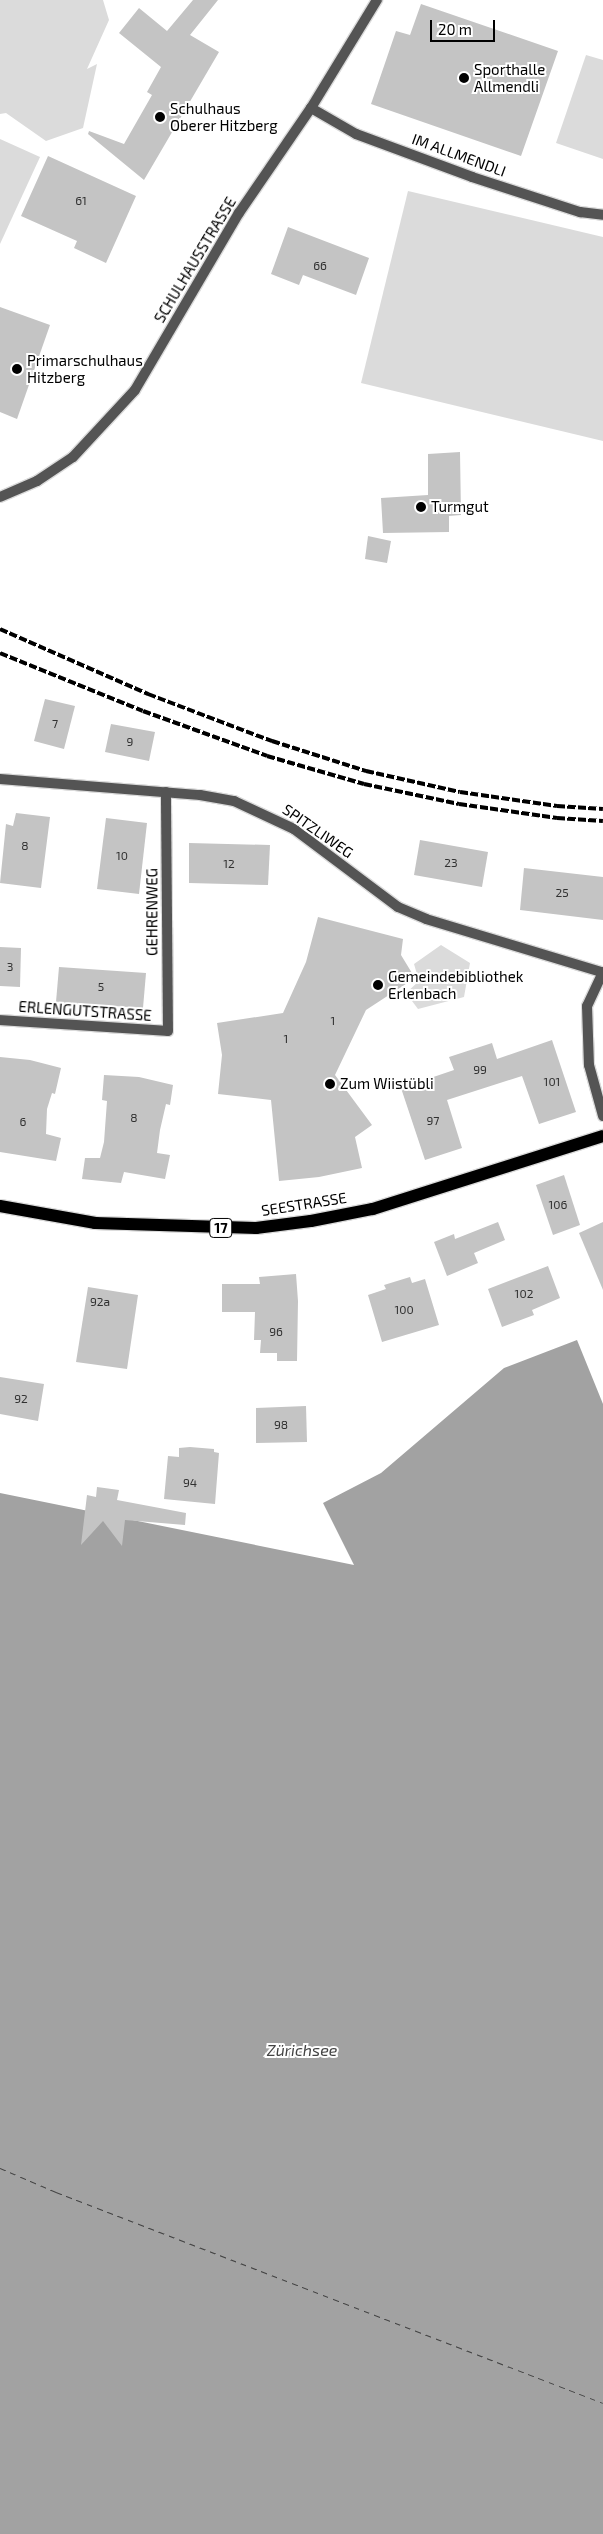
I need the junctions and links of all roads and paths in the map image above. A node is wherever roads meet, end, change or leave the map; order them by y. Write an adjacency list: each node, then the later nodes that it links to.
1 (377, 0): 2 (street, SCHULHAUSSTRASSE)
2 (311, 108): 3 (street, IM ALLMENDLI); 4 (street, SCHULHAUSSTRASSE)
3 (603, 215)
4 (0, 497)
5 (0, 779): 6 (street, SPITZLIWEG)
6 (166, 792): 7 (street, SPITZLIWEG); 9 (street, GEHRENWEG)
7 (602, 972): 10 (street)
8 (0, 1020): 9 (street, ERLENGUTSTRASSE)
9 (168, 1031)
10 (603, 1116)
11 (603, 1136): 12 (main road, SEESTRASSE / 17)
12 (0, 1206)

